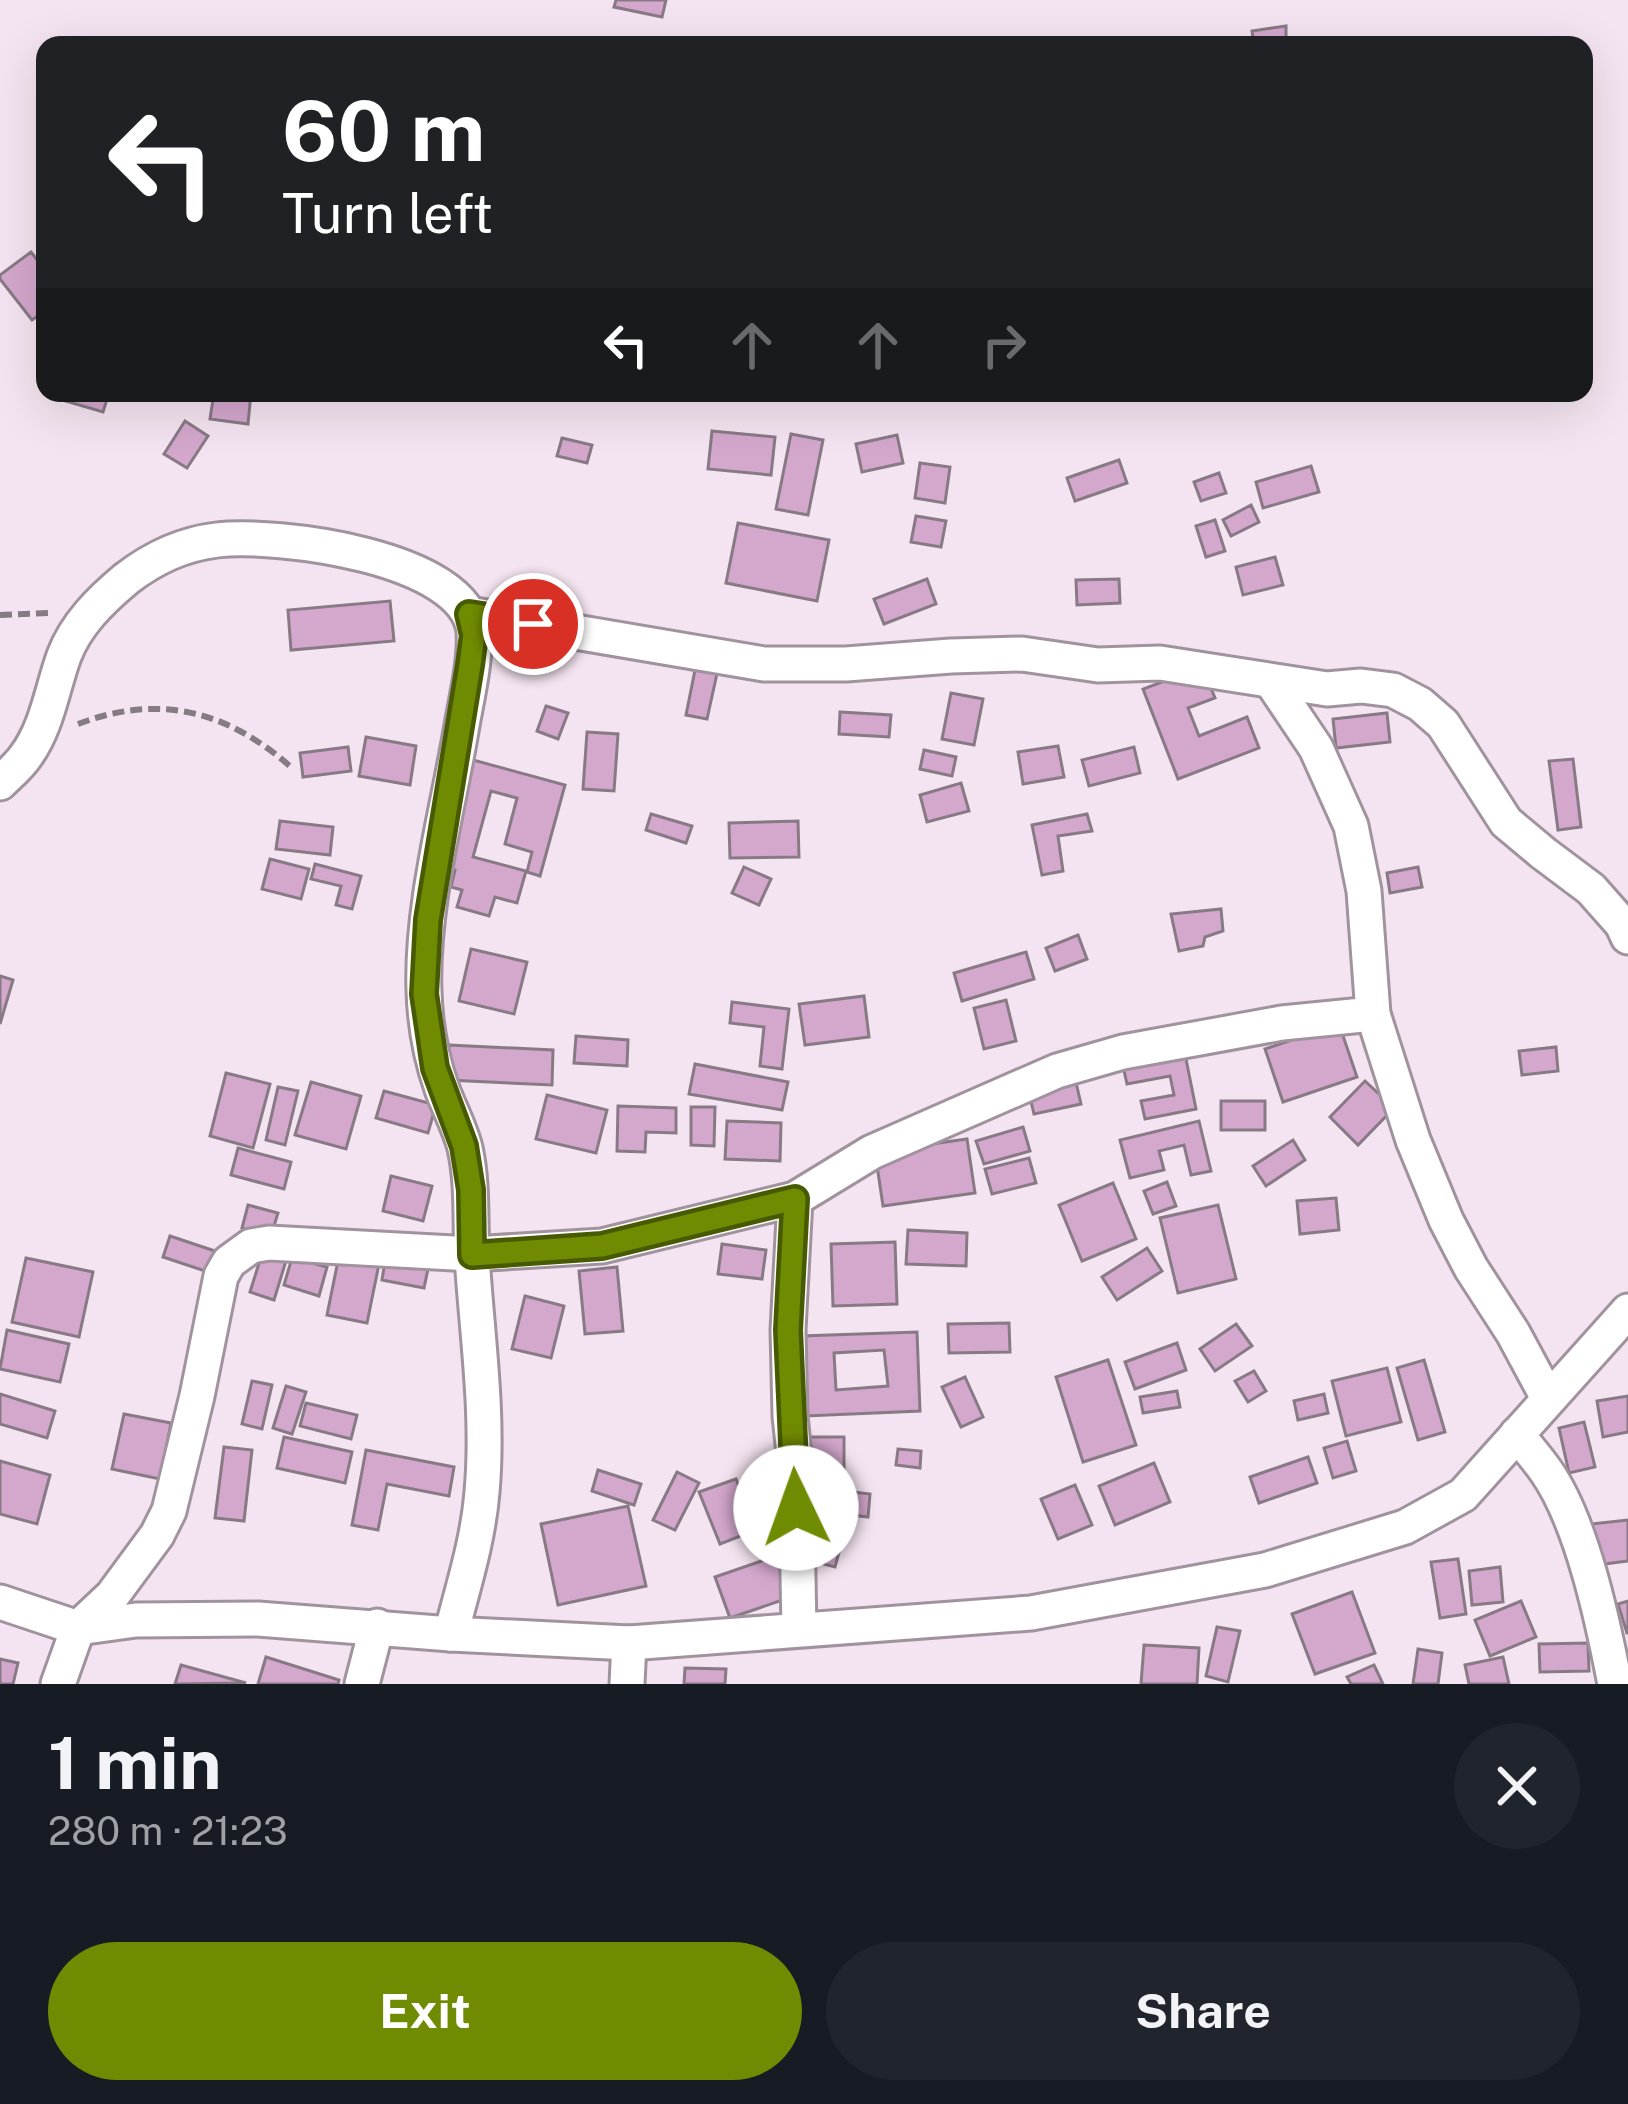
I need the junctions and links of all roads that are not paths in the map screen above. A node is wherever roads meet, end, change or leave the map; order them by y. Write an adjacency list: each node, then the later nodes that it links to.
1 (469, 614): 2 (street); 3 (street); 7 (street)
2 (1271, 681): 4 (street); 5 (street)
3 (0, 783)
4 (1628, 938)
5 (1373, 1014): 6 (street); 9 (street)
6 (795, 1199): 7 (street); 14 (street)
7 (472, 1255): 13 (street); 15 (street)
8 (1628, 1311): 9 (street)
9 (1548, 1398): 10 (street)
10 (1516, 1434): 14 (street); 20 (street)
11 (0, 1602): 13 (street)
12 (376, 1627): 13 (street); 15 (street); 18 (street)
13 (78, 1628): 17 (street)
14 (799, 1628): 16 (street)
15 (451, 1634): 16 (street)
16 (629, 1643): 19 (street)
17 (58, 1684)
18 (362, 1684)
19 (627, 1684)
20 (1615, 1684)

